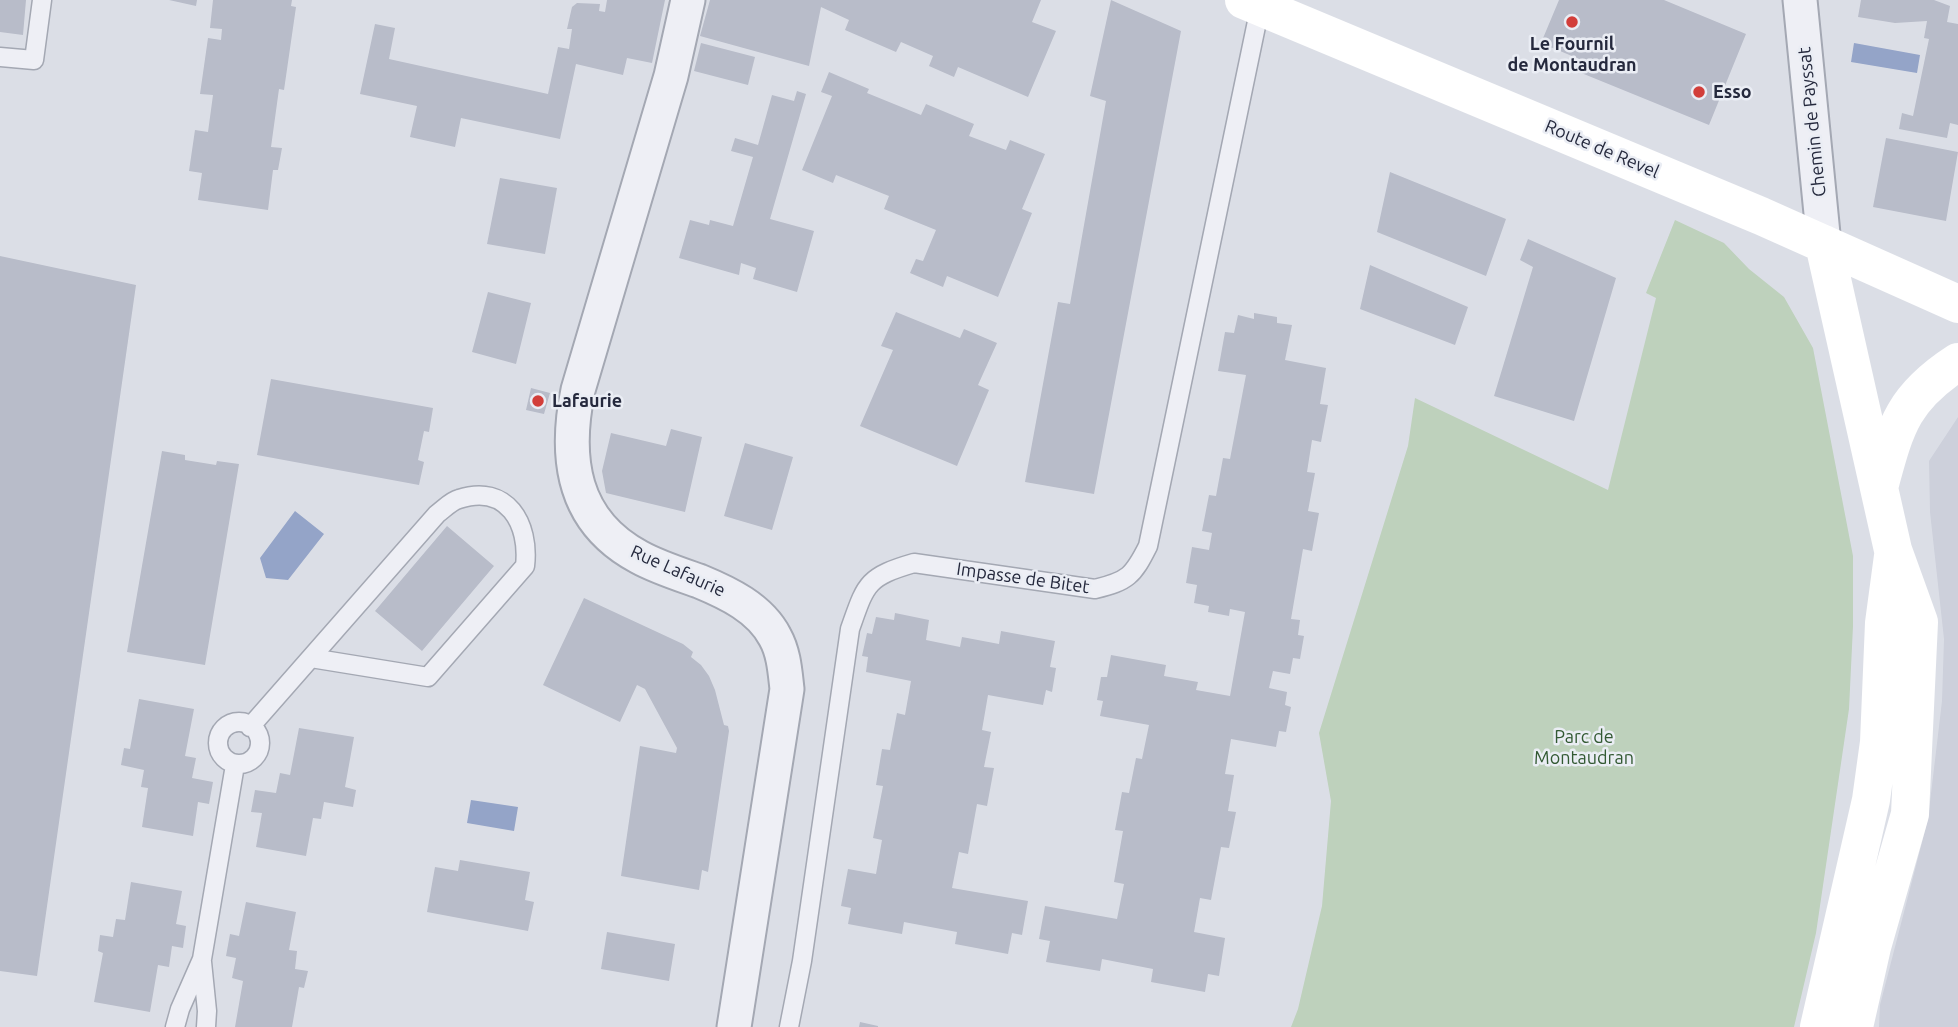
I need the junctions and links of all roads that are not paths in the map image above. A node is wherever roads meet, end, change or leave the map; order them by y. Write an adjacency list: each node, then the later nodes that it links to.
1 (42, 0): 5 (lane)
2 (688, 0): 17 (street, Rue Lafaurie)
3 (1800, 0): 6 (street, Chemin de Payssat)
4 (1252, 3): 6 (street, Route de Revel); 18 (lane, Impasse de Bitet)
5 (0, 57)
6 (1824, 244): 7 (street, Route de Revel); 9 (street)
7 (1958, 304)
8 (1958, 362): 9 (street)
9 (1880, 486): 10 (street)
10 (1893, 550): 19 (street); 20 (street)
11 (311, 658): 11 (lane); 12 (lane)
12 (250, 727): 13 (lane); 13 (lane)
13 (235, 765): 14 (lane)
14 (202, 958): 15 (lane); 16 (lane)
15 (175, 1027)
16 (206, 1027)
17 (734, 1027)
18 (789, 1027)
19 (1819, 1027)
20 (1854, 1027)

